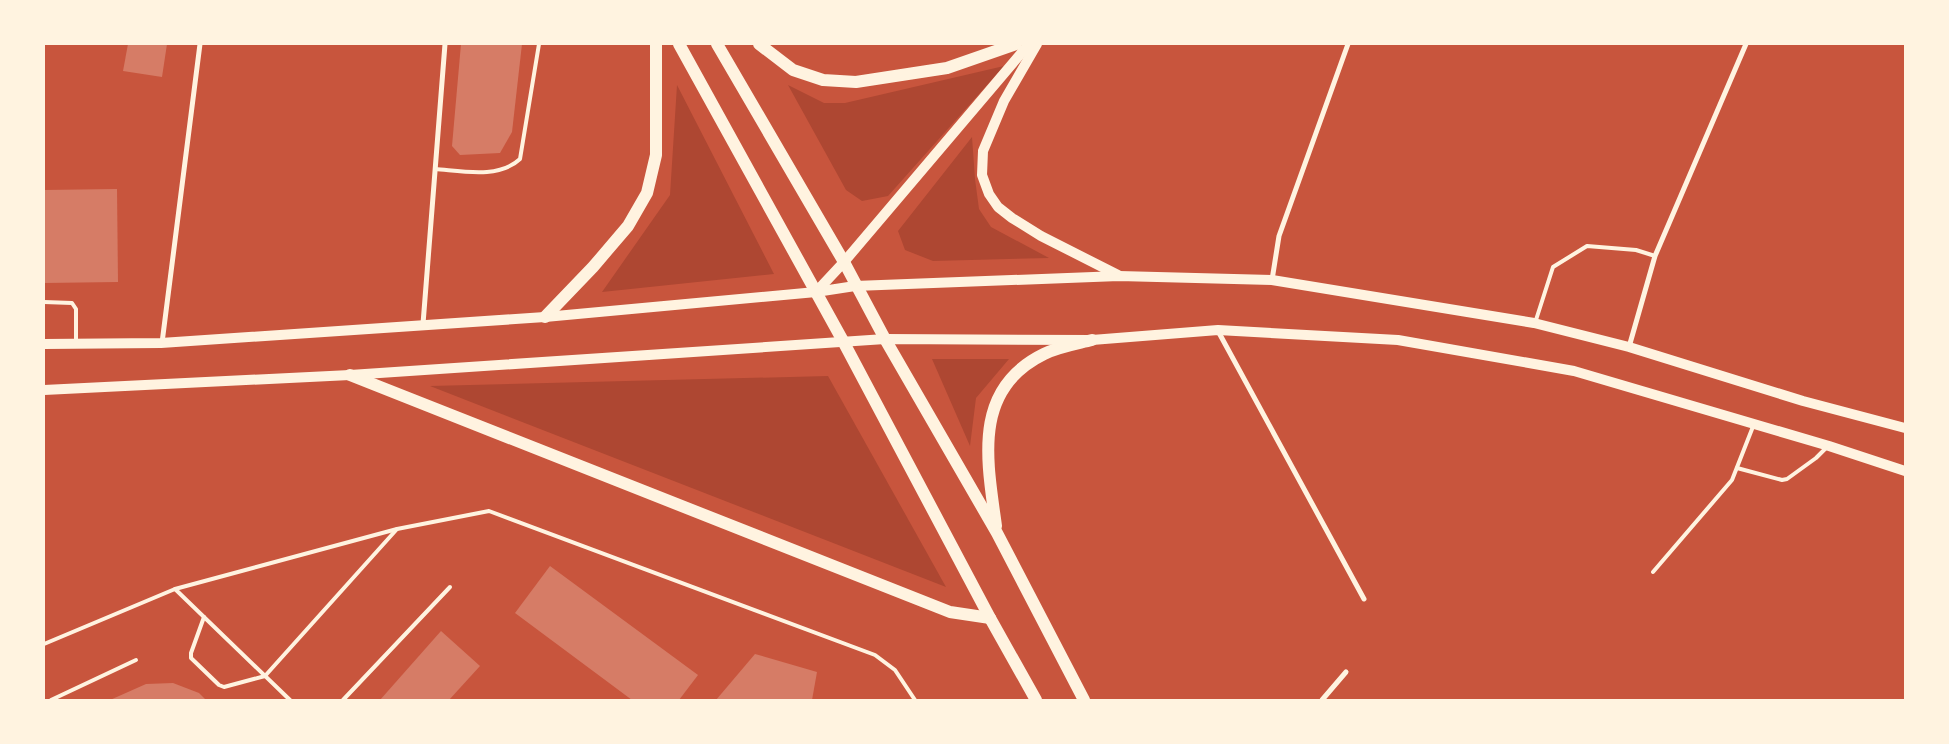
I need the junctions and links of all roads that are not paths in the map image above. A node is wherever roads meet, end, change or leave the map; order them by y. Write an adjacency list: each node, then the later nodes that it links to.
1 (200, 44): 28 (street)
2 (445, 44): 13 (street)
3 (539, 44): 13 (lane)
4 (656, 44): 21 (main road)
5 (679, 44): 19 (main road)
6 (717, 44): 15 (main road)
7 (759, 44): 8 (main road)
8 (1016, 44)
9 (1029, 44): 15 (main road)
10 (1037, 44): 16 (main road)
11 (1348, 44): 17 (street)
12 (1746, 44): 14 (street)
13 (435, 169): 23 (street)
14 (1655, 256): 22 (lane); 31 (street)
15 (844, 262): 18 (main road); 19 (main road)
16 (1119, 276): 17 (main road); 18 (main road)
17 (1272, 280): 22 (main road)
18 (855, 286): 19 (main road); 25 (main road)
19 (816, 292): 21 (main road); 27 (main road)
20 (44, 302): 30 (lane)
21 (545, 317): 23 (main road)
22 (1534, 323): 31 (main road)
23 (423, 324): 28 (main road)
24 (1218, 330): 26 (main road); 34 (main road); 44 (street)
25 (884, 339): 26 (main road); 27 (main road); 40 (main road)
26 (1092, 340): 40 (main road)
27 (843, 341): 32 (main road); 46 (main road)
28 (162, 343): 30 (main road)
29 (44, 344): 30 (main road)
30 (76, 344)
31 (1629, 347): 35 (main road)
32 (350, 375): 33 (main road); 46 (main road)
33 (44, 390)
34 (1754, 424): 36 (main road); 37 (lane)
35 (1905, 428)
36 (1829, 446): 37 (lane); 38 (main road)
37 (1737, 468): 41 (lane)
38 (1905, 471)
39 (397, 529): 43 (lane); 50 (lane); 54 (lane)
40 (997, 533): 56 (main road)
41 (1653, 572)
42 (450, 587): 53 (lane)
43 (175, 589): 45 (lane); 47 (lane)
44 (1364, 599)
45 (204, 617): 50 (lane); 50 (lane)
46 (990, 618): 55 (main road)
47 (44, 644)
48 (136, 660): 51 (lane)
49 (1346, 672): 57 (street)
50 (265, 676): 52 (lane)
51 (51, 700)
52 (290, 700)
53 (343, 700)
54 (915, 700)
55 (1036, 700)
56 (1084, 700)
57 (1322, 700)

